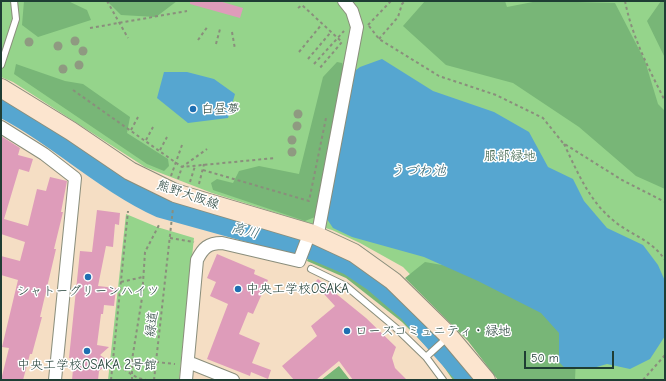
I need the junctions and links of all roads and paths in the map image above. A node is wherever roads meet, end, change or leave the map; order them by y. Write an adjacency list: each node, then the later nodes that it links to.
1 (14, 1): 31 (lane)
2 (107, 1): 11 (path)
3 (338, 1): 61 (street)
4 (344, 1): 61 (street)
5 (391, 1): 13 (path)
6 (405, 1): 22 (path)
7 (625, 1): 35 (path)
8 (298, 8): 12 (path)
9 (187, 11): 11 (path)
10 (366, 19): 13 (path)
11 (120, 23): 16 (path); 20 (path)
12 (322, 24): 19 (path); 28 (path)
13 (368, 25): 22 (path)
14 (208, 26): 23 (path)
15 (348, 27): 21 (path)
16 (90, 28)
17 (220, 29): 25 (path)
18 (232, 32): 26 (path)
19 (331, 32): 21 (path); 29 (path)
20 (128, 38)
21 (338, 38): 24 (path); 30 (path)
22 (379, 39): 43 (path)
23 (198, 40)
24 (342, 42): 27 (path); 32 (path)
25 (216, 44)
26 (235, 49)
27 (341, 50)
28 (299, 52)
29 (308, 59)
30 (314, 64)
31 (1, 65)
32 (319, 69)
33 (1, 88): 61 (main road, 熊野大阪線)
34 (73, 90): 40 (path)
35 (665, 101)
36 (138, 118): 40 (path)
37 (326, 118): 52 (path)
38 (1, 126): 75 (street)
39 (153, 128): 42 (path)
40 (131, 130): 42 (path)
41 (167, 136): 45 (path)
42 (146, 140): 45 (path)
43 (564, 143): 57 (path); 64 (path)
44 (182, 145): 48 (path)
45 (160, 150): 48 (path)
46 (207, 150): 51 (path)
47 (275, 158): 49 (path)
48 (175, 163): 51 (path); 53 (path)
49 (204, 164): 50 (path); 52 (path)
50 (195, 166): 51 (path); 55 (path)
51 (182, 167): 54 (path)
52 (203, 170): 56 (path)
53 (170, 181)
54 (177, 184)
55 (188, 188)
56 (198, 188)
57 (665, 202)
58 (173, 204): 62 (path, 緑道)
59 (128, 211): 67 (path)
60 (158, 226): 66 (path)
61 (310, 237): 68 (main road, 熊野大阪線); 72 (street)
62 (170, 238): 63 (path); 71 (path, 緑道)
63 (196, 243)
64 (665, 260)
65 (311, 269): 70 (lane)
66 (143, 278): 67 (path); 74 (path)
67 (121, 282): 73 (path)
68 (449, 336): 70 (lane); 83 (main road, 熊野大阪線)
69 (665, 355): 84 (path)
70 (426, 357): 82 (lane)
71 (156, 362): 72 (path); 79 (path, 緑道)
72 (188, 362): 80 (street); 81 (street)
73 (112, 364): 74 (path); 76 (path)
74 (132, 376): 77 (path); 78 (path)
75 (55, 380)
76 (111, 380)
77 (132, 380)
78 (147, 380)
79 (154, 380)
80 (186, 380)
81 (233, 380)
82 (443, 380)
83 (486, 380)
84 (643, 380)

